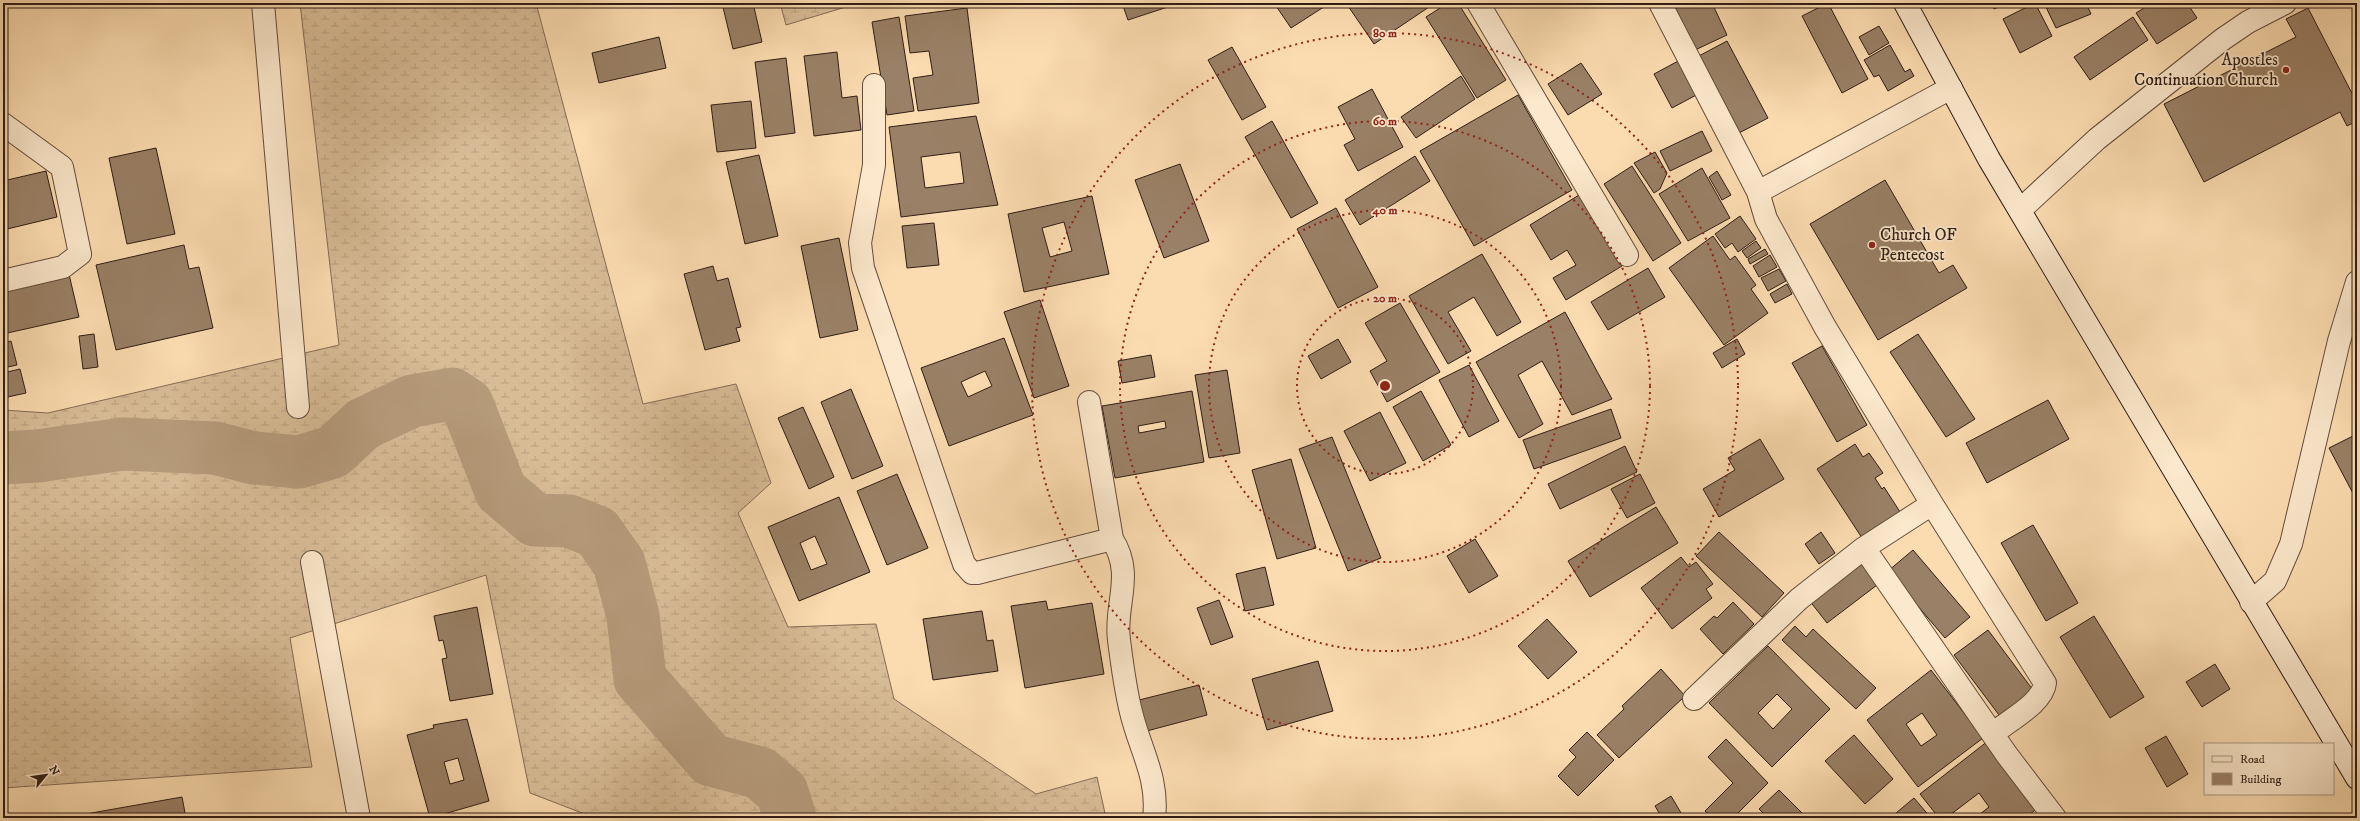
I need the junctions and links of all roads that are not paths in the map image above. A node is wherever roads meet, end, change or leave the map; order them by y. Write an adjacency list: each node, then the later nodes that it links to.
1 (263, 3): 15 (street)
2 (1478, 3): 11 (street)
3 (1660, 3): 9 (street)
4 (1905, 3): 7 (street)
5 (2286, 3): 10 (street)
6 (874, 85): 17 (street)
7 (1951, 88): 9 (street); 10 (street)
8 (3, 124): 12 (street)
9 (1758, 192): 16 (street)
10 (2020, 210): 20 (street)
11 (1627, 255)
12 (3, 281)
13 (2356, 291): 20 (street)
14 (1089, 402): 17 (street)
15 (298, 407)
16 (1932, 504): 18 (street); 22 (street)
17 (1112, 539): 25 (street)
18 (1864, 548): 21 (street); 22 (street)
19 (312, 562): 24 (street)
20 (2251, 602): 23 (street)
21 (1694, 699)
22 (1994, 733): 26 (street)
23 (2357, 778)
24 (359, 818)
25 (1154, 818)
26 (2055, 818)

